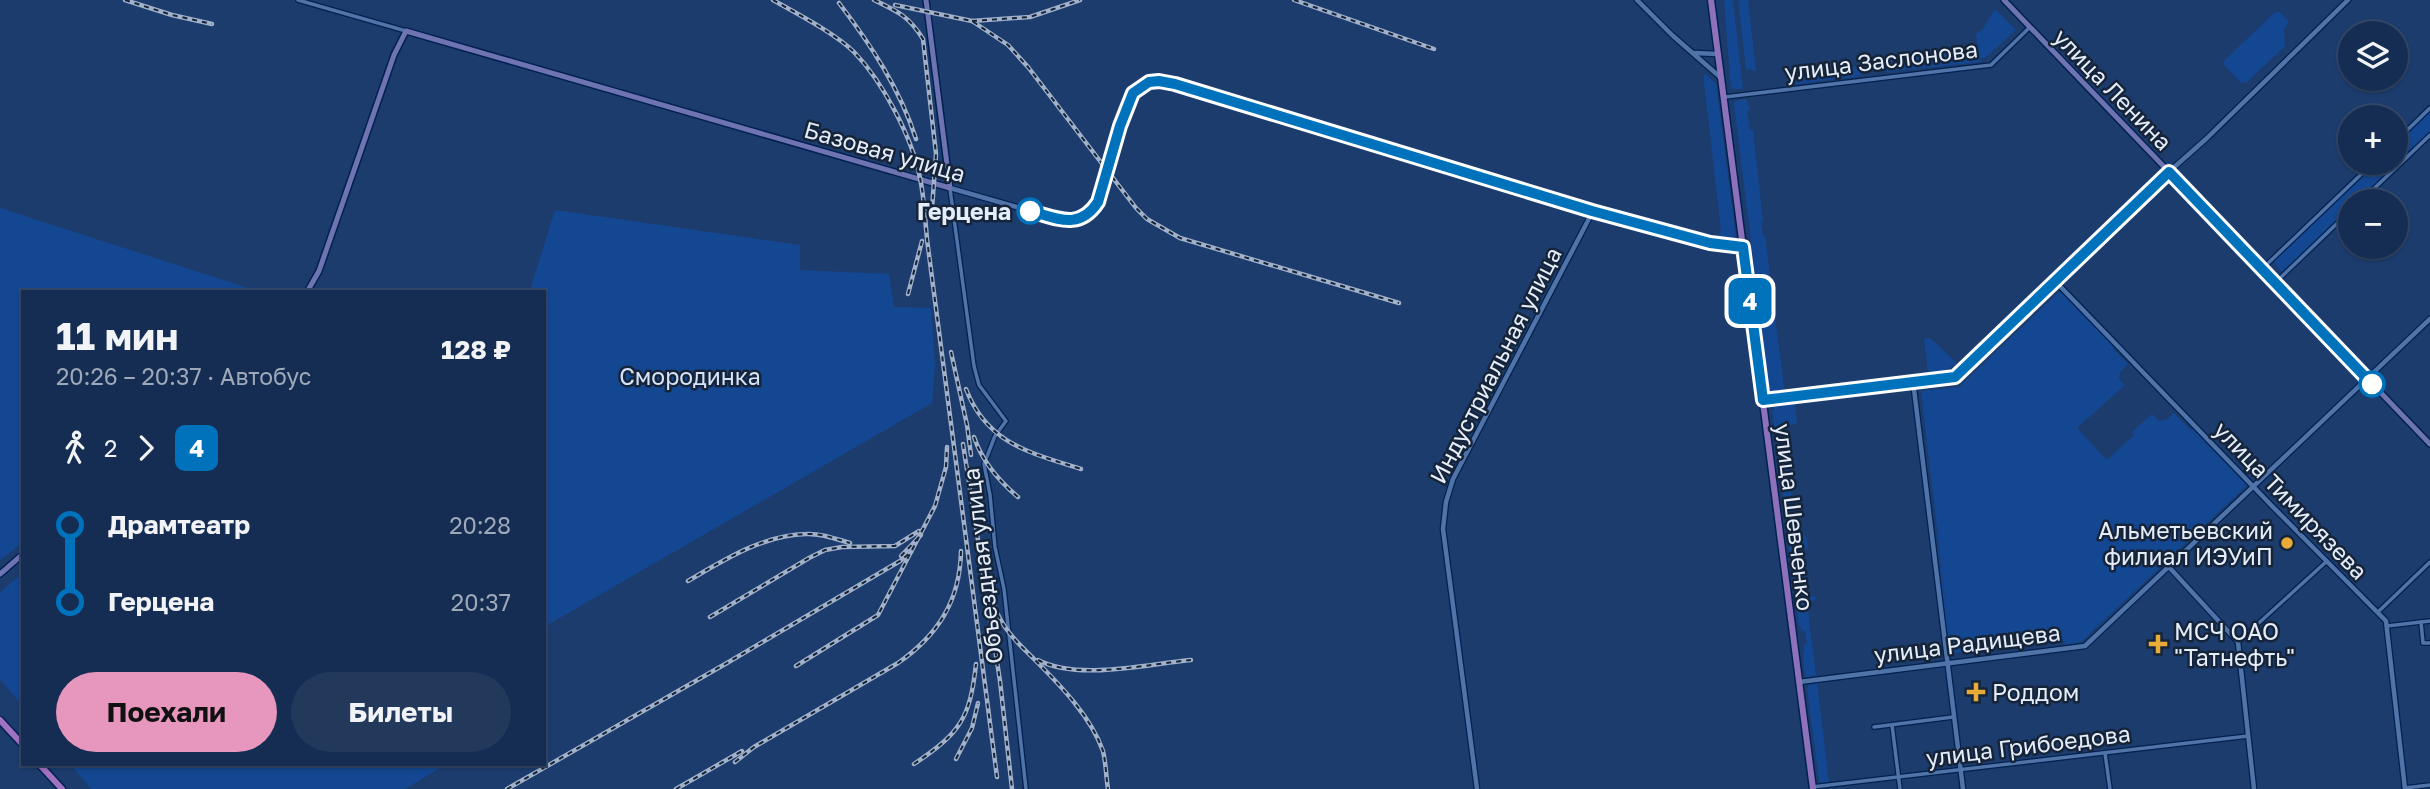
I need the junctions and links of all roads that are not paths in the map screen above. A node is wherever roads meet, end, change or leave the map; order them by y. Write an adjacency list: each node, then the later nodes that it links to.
1 (298, 0): 8 (street, Базовая улица)
2 (926, 0): 18 (main road)
3 (1637, 0): 9 (street)
4 (1711, 0): 10 (main road, улица Шевченко)
5 (2004, 0): 7 (main road, улица Ленина)
6 (2348, 0): 16 (street)
7 (2030, 27): 12 (street, улица Заслонова); 16 (main road, улица Ленина)
8 (406, 31): 18 (main road, Базовая улица); 26 (main road)
9 (1691, 52): 10 (street); 11 (street)
10 (1717, 54): 11 (main road, улица Шевченко)
11 (1720, 77): 12 (main road, улица Шевченко)
12 (1723, 97): 22 (main road, улица Шевченко)
13 (2430, 108): 14 (street)
14 (2408, 129)
15 (2430, 135): 19 (street)
16 (2169, 172): 23 (main road, улица Ленина); 24 (street)
17 (2360, 175): 23 (street)
18 (950, 188): 20 (street, Базовая улица); 59 (street, Объездная улица)
19 (2374, 189)
20 (1592, 211): 22 (street, Базовая улица); 60 (street, Индустриальная улица)
21 (2338, 223): 25 (street)
22 (1743, 247): 30 (main road, улица Шевченко)
23 (2262, 269): 25 (main road, улица Ленина)
24 (2055, 281): 29 (street); 32 (street, улица Тимирязева)
25 (2275, 283): 28 (main road, улица Ленина)
26 (308, 290)
27 (2430, 319): 28 (street, улица Радищева)
28 (2367, 379): 31 (main road, улица Ленина); 32 (street, улица Радищева)
29 (1913, 381): 30 (street); 44 (street)
30 (1763, 400): 45 (main road, улица Шевченко)
31 (2430, 444)
32 (2253, 487): 34 (street, улица Тимирязева); 36 (street, улица Радищева)
33 (21, 556): 37 (main road)
34 (2327, 561): 38 (street, улица Тимирязева); 42 (street)
35 (2430, 562): 38 (street)
36 (2168, 566): 42 (street); 44 (street, улица Радищева)
37 (0, 573)
38 (2378, 612): 41 (street, улица Тимирязева)
39 (2430, 621): 40 (street)
40 (2421, 622): 41 (street); 43 (street)
41 (2387, 626): 65 (street, улица Тимирязева)
42 (2238, 642): 50 (street)
43 (2430, 643)
44 (1947, 664): 45 (street, улица Радищева); 46 (street)
45 (1799, 682): 57 (main road, улица Шевченко)
46 (1953, 717): 48 (street); 54 (street)
47 (0, 720): 51 (highway)
48 (1892, 724): 49 (street); 55 (street)
49 (1874, 727)
50 (2248, 736): 52 (street, улица Грибоедова); 64 (street)
51 (21, 743)
52 (2105, 753): 54 (street, улица Грибоедова); 63 (street)
53 (41, 766): 58 (highway)
54 (1961, 770): 55 (street, улица Грибоедова); 62 (street)
55 (1899, 778): 57 (street, улица Грибоедова); 61 (street)
56 (2430, 785): 65 (street)
57 (1812, 788)
58 (62, 789)
59 (1026, 789)
60 (1477, 789)
61 (1900, 789)
62 (1963, 789)
63 (2109, 789)
64 (2254, 789)
65 (2405, 789)

